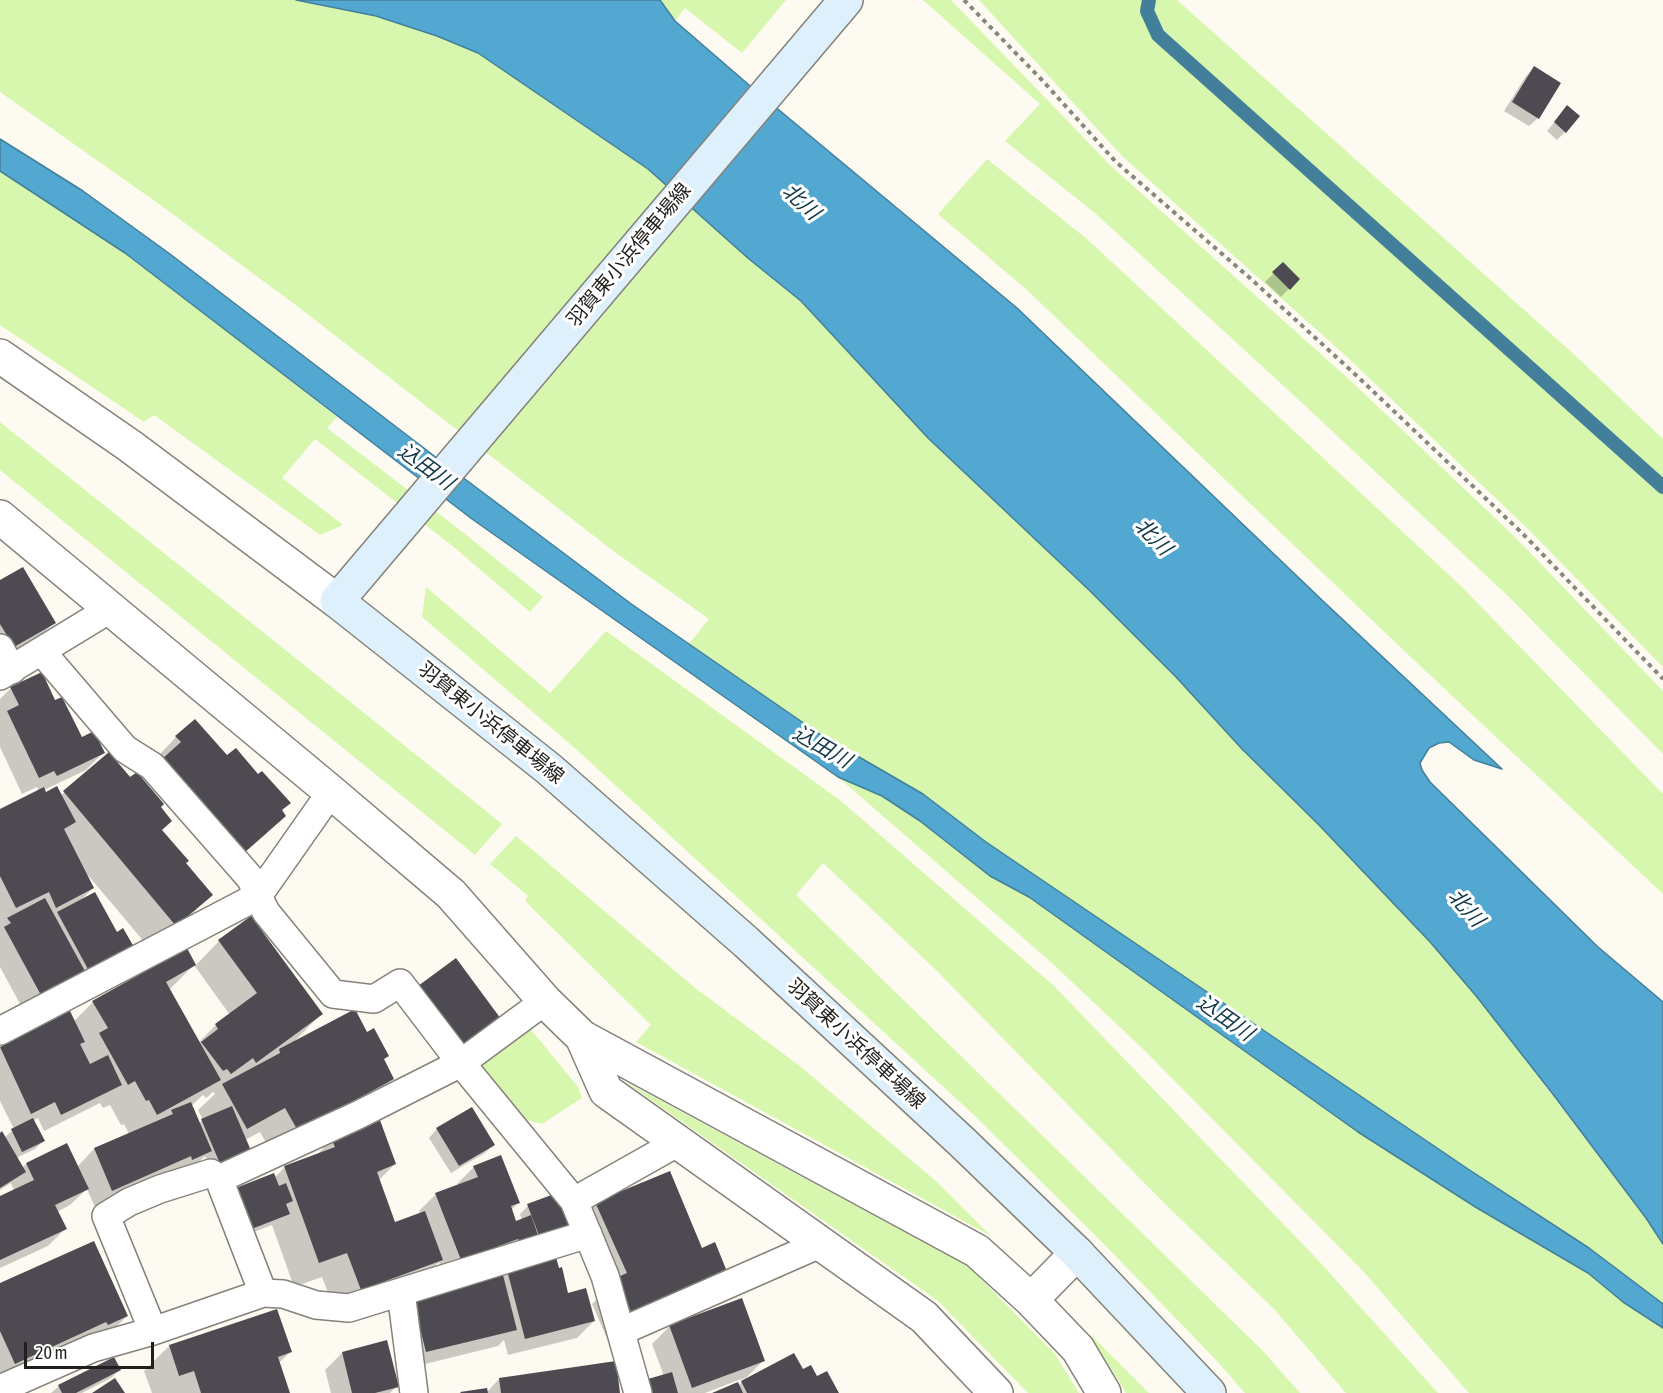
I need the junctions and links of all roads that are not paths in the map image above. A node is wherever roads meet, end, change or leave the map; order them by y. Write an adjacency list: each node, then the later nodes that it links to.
1 (846, 0): 4 (main road, 羽賀東小浜停車場線)
2 (0, 356): 4 (street)
3 (0, 517): 5 (street)
4 (337, 601): 19 (main road, 羽賀東小浜停車場線)
5 (110, 609): 6 (lane); 8 (street)
6 (42, 652): 7 (lane); 9 (lane)
7 (4, 665)
8 (332, 792): 9 (lane); 10 (street)
9 (258, 897): 11 (lane); 13 (lane)
10 (545, 1001): 12 (street); 13 (lane)
11 (0, 1031)
12 (582, 1037): 14 (street); 22 (street)
13 (461, 1063): 15 (lane); 16 (lane)
14 (677, 1143): 16 (lane); 18 (street)
15 (219, 1179): 21 (lane); 23 (lane)
16 (574, 1201): 17 (lane)
17 (588, 1234): 20 (lane); 24 (lane)
18 (820, 1244): 24 (lane); 28 (street)
19 (1077, 1253): 22 (street); 30 (main road, 羽賀東小浜停車場線)
20 (401, 1292): 21 (lane); 26 (lane)
21 (263, 1293): 23 (lane)
22 (1031, 1300): 29 (street)
23 (153, 1331): 25 (lane)
24 (622, 1331): 27 (lane)
25 (0, 1389)
26 (414, 1393)
27 (638, 1393)
28 (996, 1393)
29 (1104, 1393)
30 (1209, 1393)

